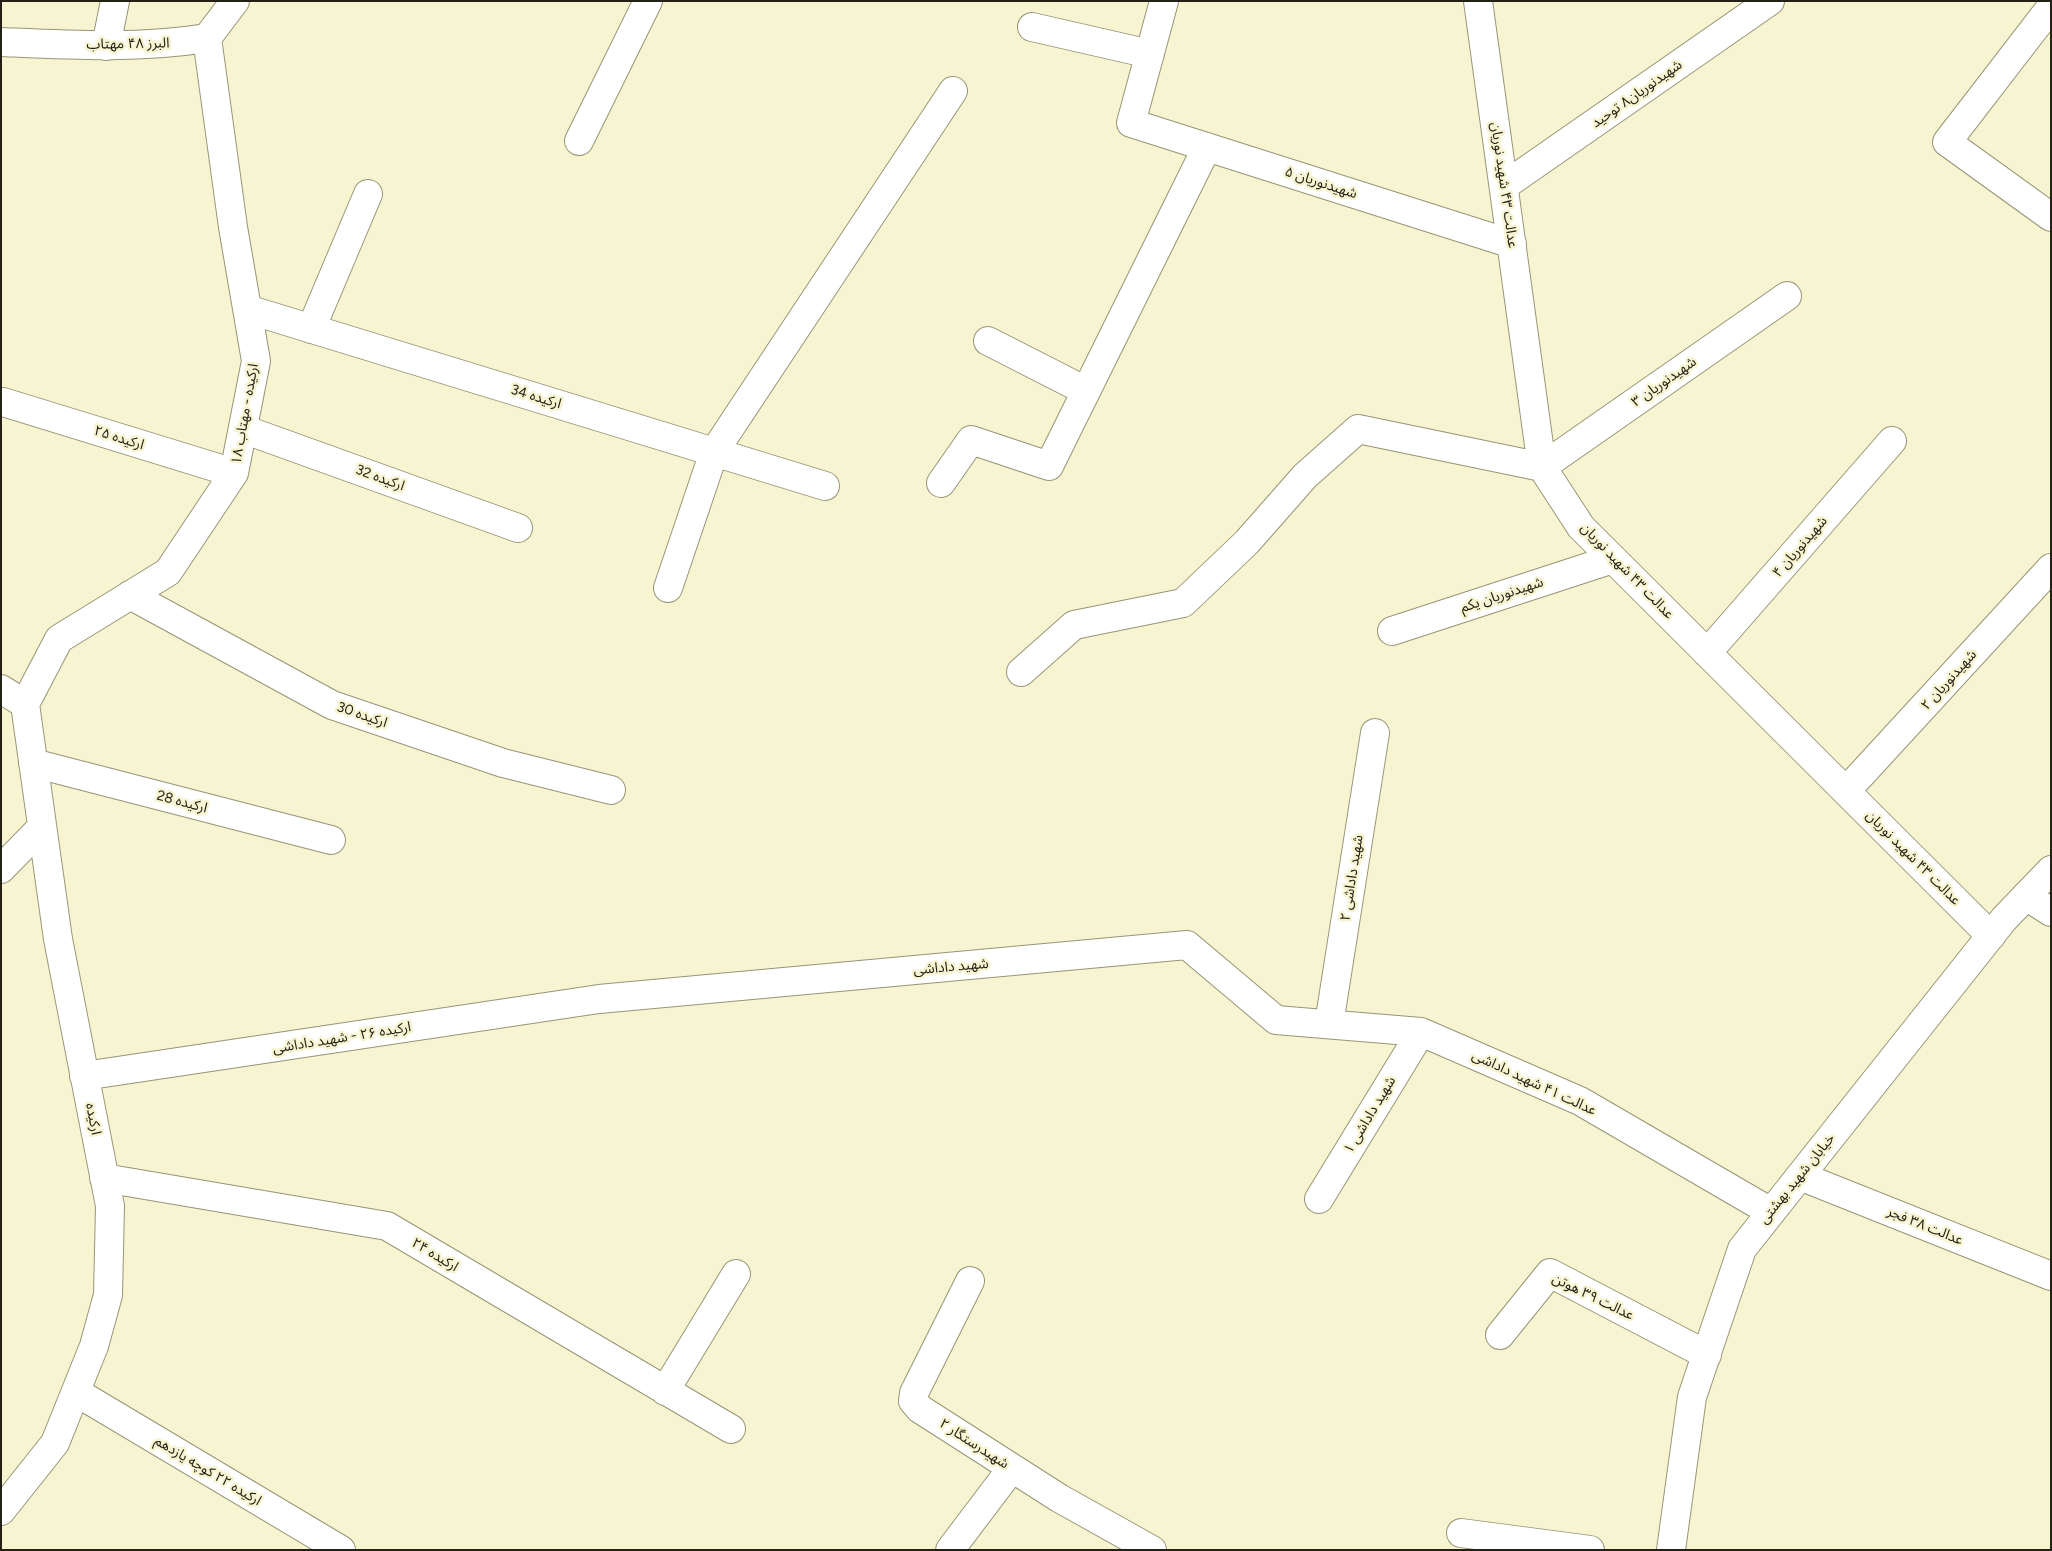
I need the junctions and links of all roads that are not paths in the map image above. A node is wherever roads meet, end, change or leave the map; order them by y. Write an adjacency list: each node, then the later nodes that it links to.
1 (115, 1): 11 (street)
2 (235, 1): 9 (street)
3 (648, 1): 14 (street)
4 (1164, 1): 12 (street)
5 (1478, 1): 16 (street, عدالت ۴۳ شهید نوریان)
6 (1770, 1): 16 (street, شهیدنوریان۸ توحید)
7 (2051, 7): 18 (street)
8 (1032, 27): 12 (street)
9 (207, 38): 11 (street, البرز ۴۸ مهتاب); 21 (street, ارکیده - مهتاب ۱۸)
10 (1, 42): 11 (street, البرز ۴۸ مهتاب)
11 (106, 46)
12 (1150, 54): 15 (street, شهیدنوریان ۵)
13 (953, 91): 28 (street)
14 (579, 141)
15 (1208, 147): 19 (street, شهیدنوریان ۵); 24 (street)
16 (1504, 186): 19 (street, عدالت ۴۳ شهید نوریان)
17 (368, 194): 22 (street)
18 (2051, 217)
19 (1512, 244): 29 (street, عدالت ۴۳ شهید نوریان)
20 (1787, 296): 29 (street, شهیدنوریان ۳)
21 (247, 309): 22 (street, ارکیده 34); 26 (street, ارکیده - مهتاب ۱۸)
22 (311, 329): 28 (street, ارکیده 34)
23 (988, 341): 24 (street)
24 (1086, 392): 31 (street)
25 (3, 402): 30 (street, ارکیده ۲۵)
26 (243, 429): 30 (street, ارکیده - مهتاب ۱۸); 33 (street, ارکیده 32)
27 (1892, 441): 39 (street, شهیدنوریان ۴)
28 (714, 452): 32 (street, ارکیده 34); 36 (street)
29 (1542, 467): 34 (street, عدالت ۴۳ شهید نوریان); 40 (street)
30 (234, 473): 37 (street, ارکیده - مهتاب ۱۸)
31 (942, 484)
32 (825, 486)
33 (518, 528)
34 (1613, 559): 38 (street, شهیدنوریان یکم); 39 (street, عدالت ۴۳ شهید نوریان)
35 (2051, 568): 46 (street, شهیدنوریان ۲)
36 (668, 588)
37 (130, 595): 42 (street, ارکیده - مهتاب ۱۸); 45 (street, ارکیده 30)
38 (1392, 631)
39 (1707, 653): 46 (street, عدالت ۴۳ شهید نوریان)
40 (1021, 672)
41 (1, 689): 42 (street)
42 (26, 704): 44 (street, ارکیده)
43 (1375, 733): 56 (street, شهید داداشی ۲)
44 (33, 763): 47 (street, ارکیده); 48 (street, ارکیده 28)
45 (611, 790)
46 (1846, 791): 53 (street, عدالت ۴۳ شهید نوریان)
47 (42, 827): 49 (street); 58 (street, ارکیده)
48 (331, 840)
49 (1, 869)
50 (2051, 870): 51 (street, خیابان شهید بهشتی)
51 (2026, 896): 52 (street); 53 (street, خیابان شهید بهشتی)
52 (2051, 912)
53 (1991, 936): 59 (street, خیابان شهید بهشتی)
54 (599, 999): 55 (street, شهید داداشی); 58 (street, ارکیده ۲۶ - شهید داداشی)
55 (1276, 1020): 56 (street, عدالت ۴۱ شهید داداشی)
56 (1330, 1024): 57 (street, عدالت ۴۱ شهید داداشی)
57 (1421, 1032): 61 (street, شهید داداشی ۱); 62 (street, عدالت ۴۱ شهید داداشی)
58 (84, 1076): 60 (street, ارکیده)
59 (1800, 1176): 62 (street, خیابان شهید بهشتی); 64 (street, عدالت ۳۸ فجر)
60 (104, 1178): 68 (street, ارکیده ۲۴); 69 (street, ارکیده)
61 (1318, 1199)
62 (1771, 1212): 67 (street, خیابان شهید بهشتی)
63 (736, 1274): 68 (street)
64 (2051, 1276)
65 (970, 1281): 71 (street, شهیدرستگار ۲)
66 (1500, 1335): 67 (street, عدالت ۳۹ هوتن)
67 (1706, 1355): 78 (street, خیابان شهید بهشتی)
68 (665, 1391): 70 (street, ارکیده ۲۴)
69 (76, 1392): 72 (street, ارکیده); 74 (street, ارکیده ۲۲ کوچه یازدهم)
70 (731, 1430)
71 (1012, 1468): 75 (street); 76 (street, شهیدرستگار ۲)
72 (1, 1511)
73 (1461, 1533): 77 (street)
74 (341, 1550)
75 (950, 1550)
76 (1152, 1550)
77 (1590, 1550)
78 (1671, 1550)

